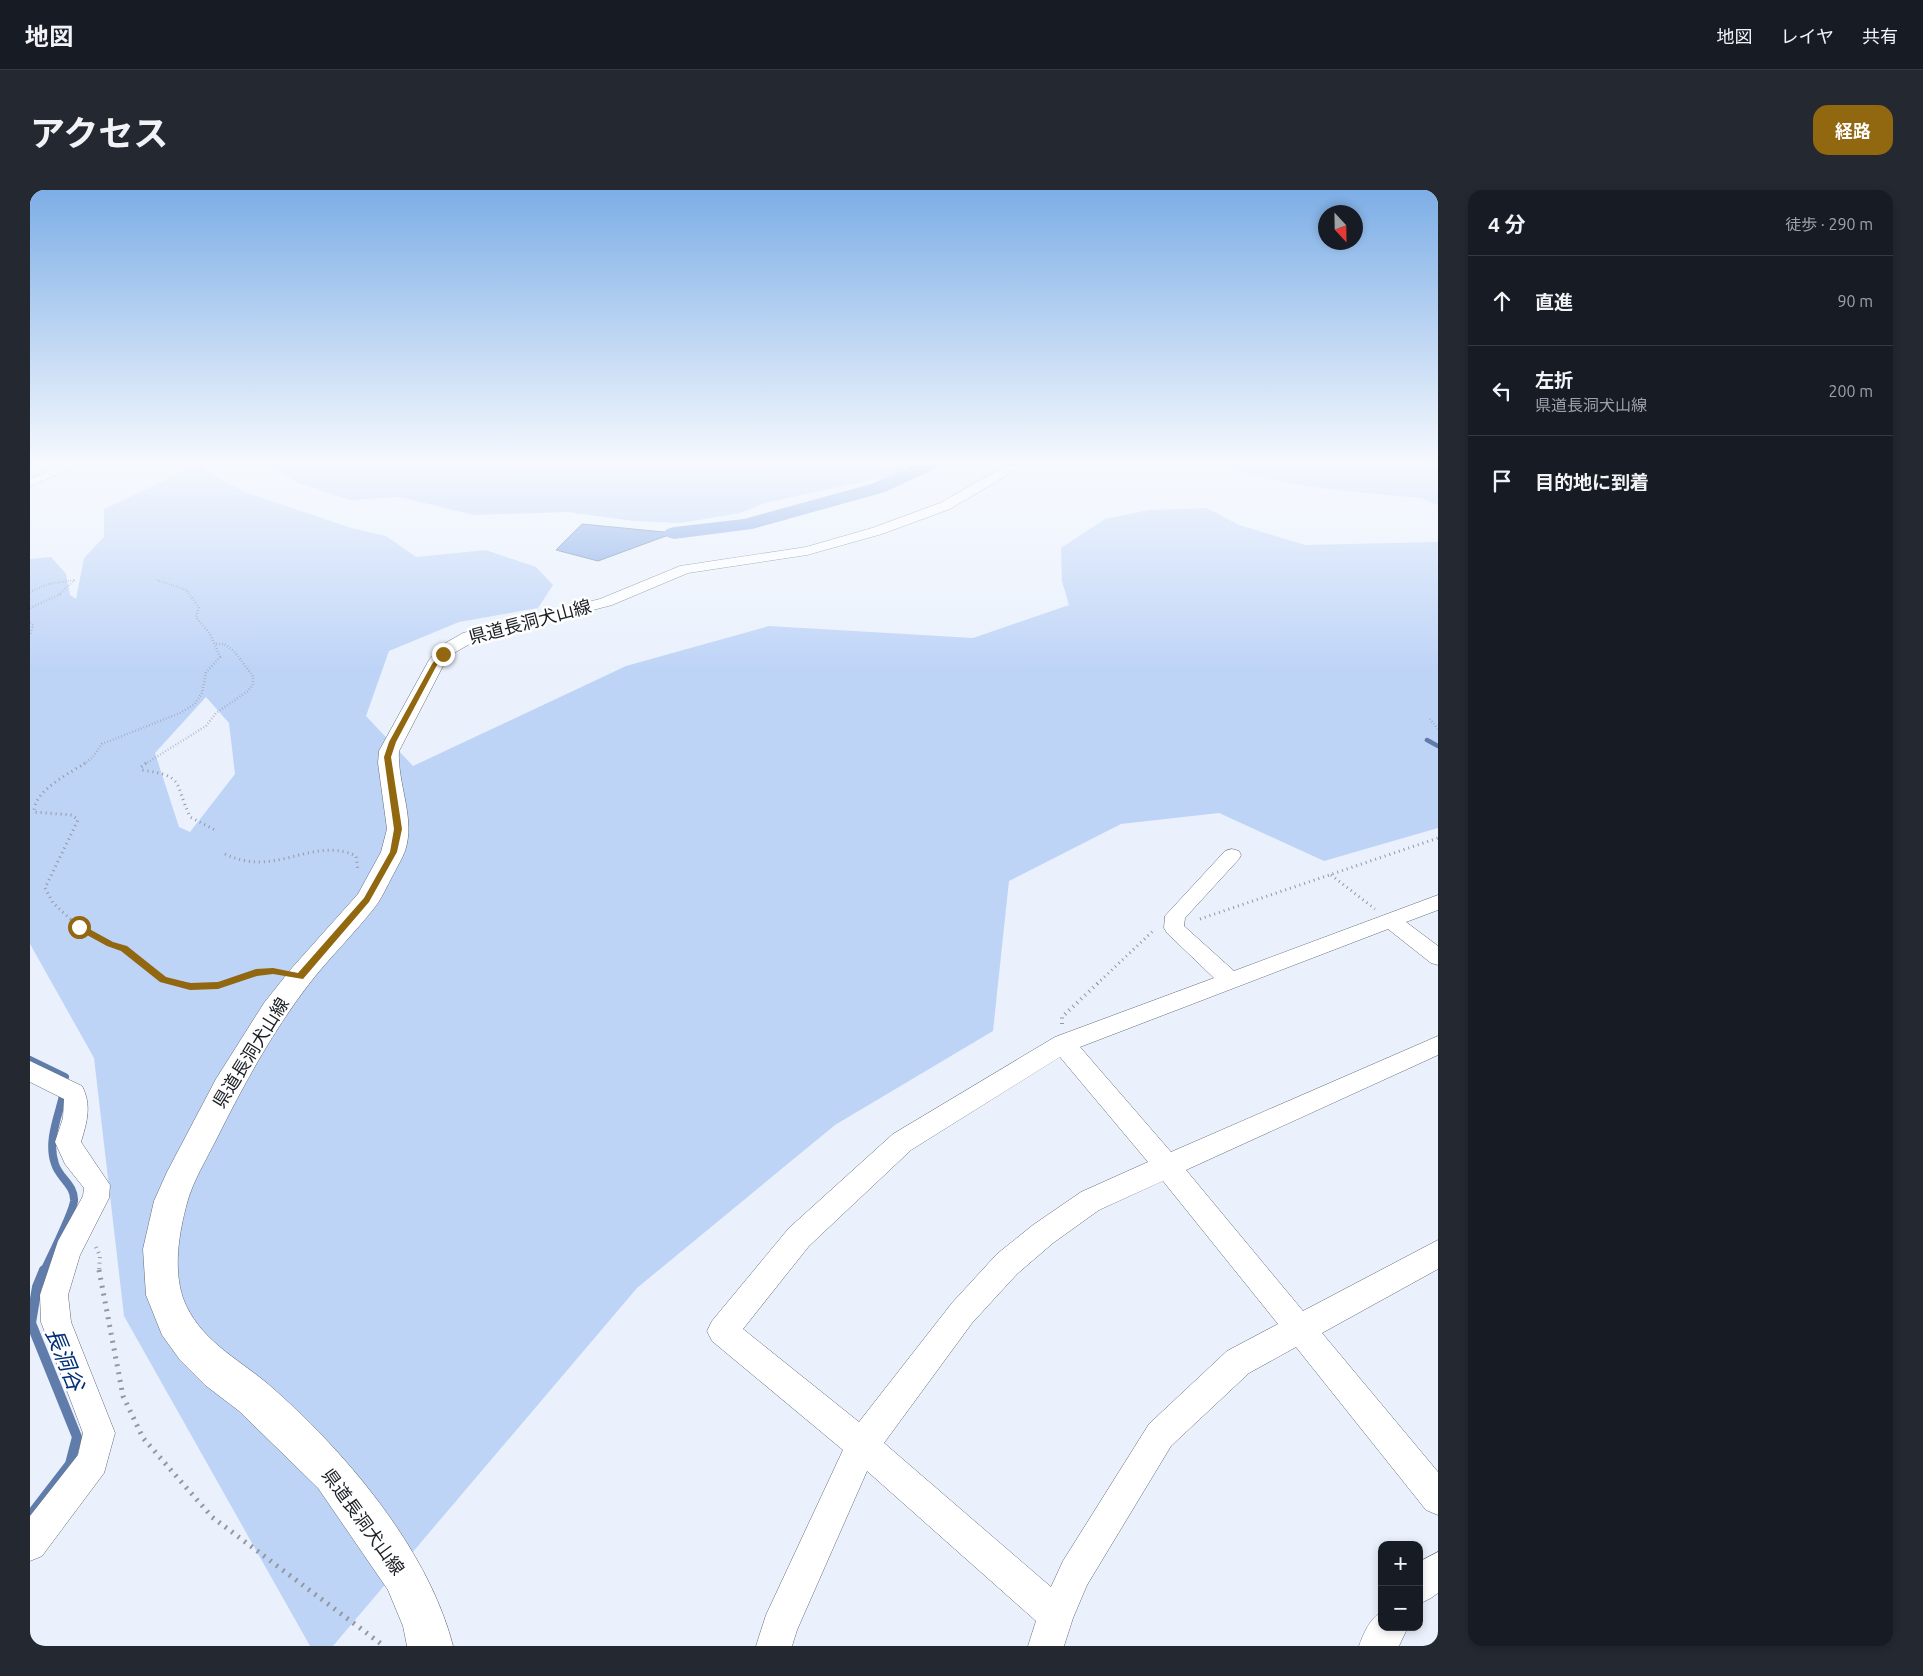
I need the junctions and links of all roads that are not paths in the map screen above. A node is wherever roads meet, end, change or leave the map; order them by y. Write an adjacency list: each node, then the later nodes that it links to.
1 (870, 533): 20 (main road, 県道長洞犬山線)
2 (1232, 855): 6 (street)
3 (1438, 902): 4 (street)
4 (1390, 920): 5 (street); 6 (street)
5 (1438, 957)
6 (1229, 979): 7 (street)
7 (1063, 1044): 10 (street); 13 (street)
8 (1438, 1045): 10 (street)
9 (30, 1071): 15 (street)
10 (1166, 1165): 12 (street); 13 (street)
11 (1438, 1254): 12 (street)
12 (1300, 1329): 14 (street); 18 (street)
13 (862, 1444): 18 (street); 21 (street)
14 (1438, 1498)
15 (30, 1544)
16 (1438, 1569): 17 (street)
17 (1423, 1582)
18 (1056, 1615): 22 (street)
19 (1387, 1631): 23 (street)
20 (430, 1646)
21 (774, 1646)
22 (1046, 1646)
23 (1377, 1646)

